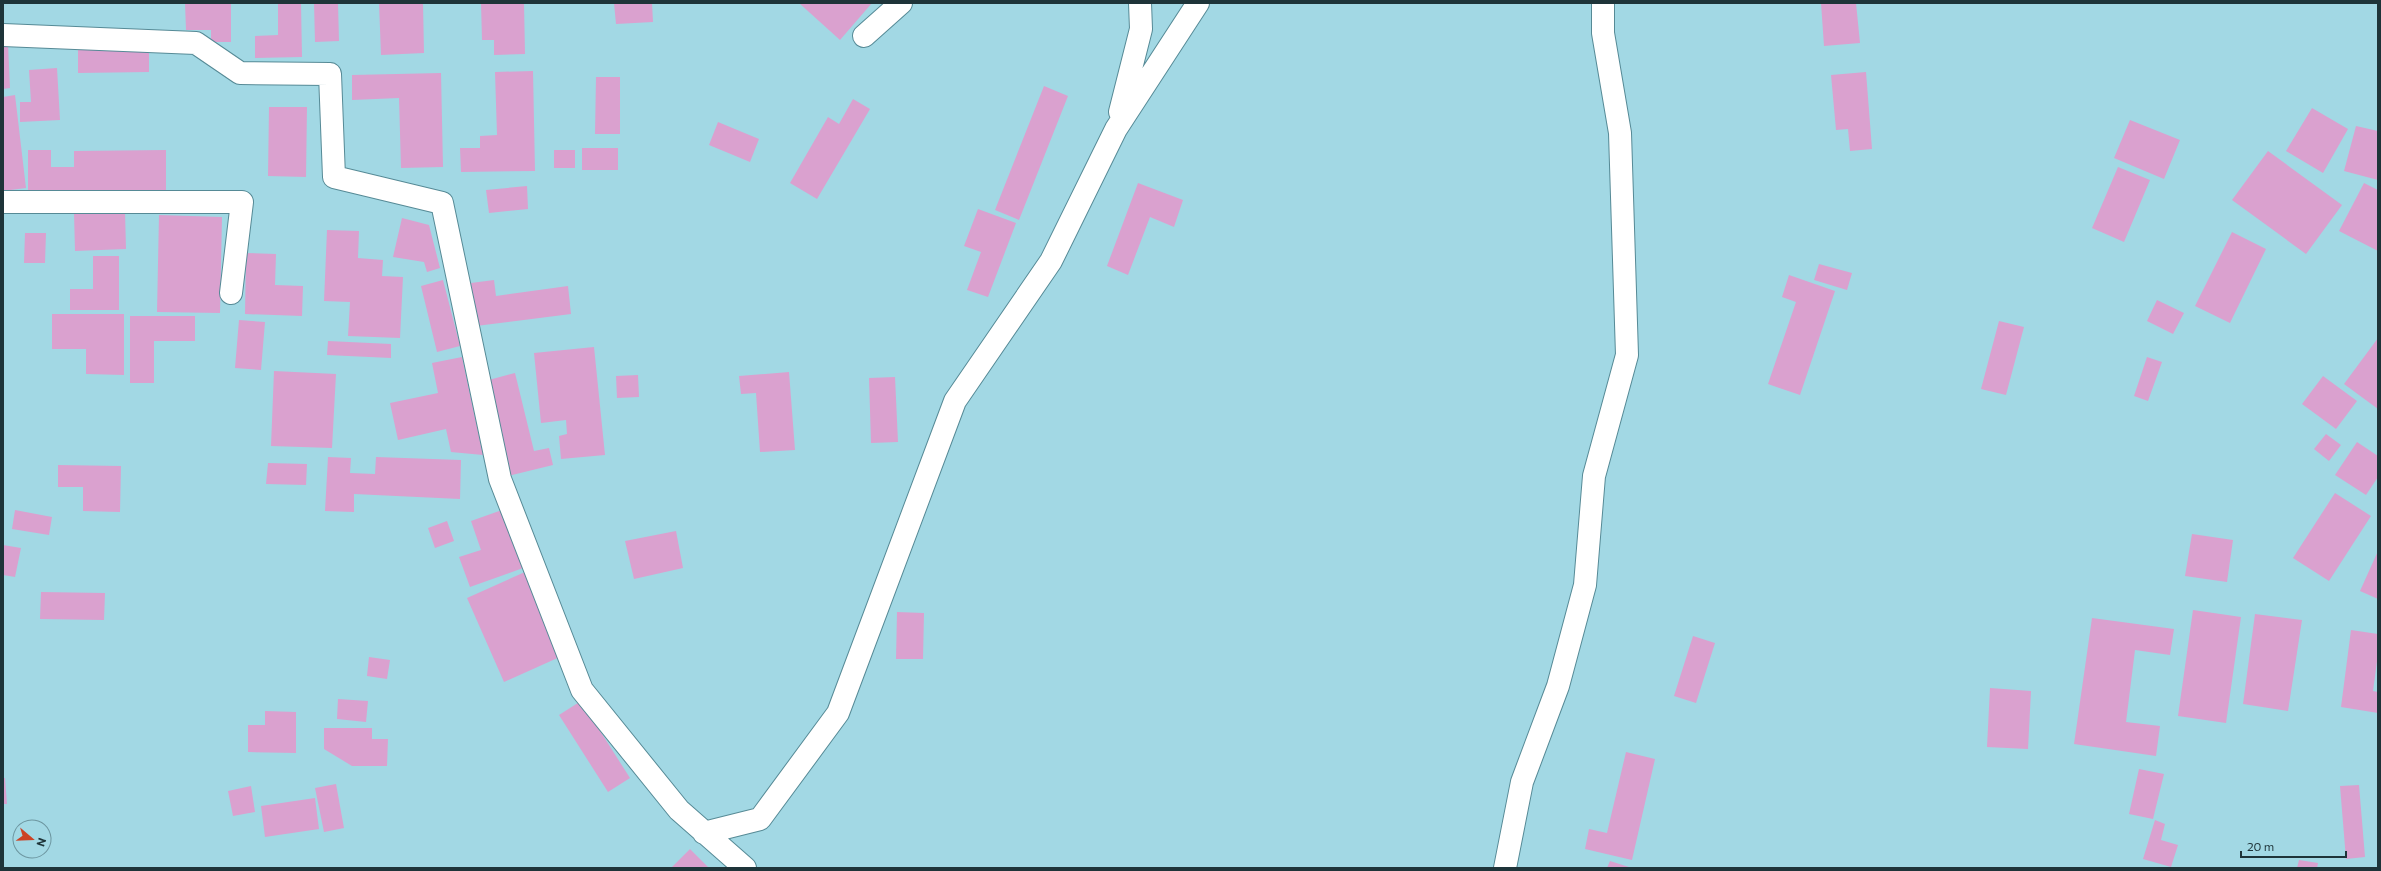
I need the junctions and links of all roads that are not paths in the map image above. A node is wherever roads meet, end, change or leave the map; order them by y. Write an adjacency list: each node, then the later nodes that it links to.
1 (901, 3): 6 (street)
2 (1140, 3): 7 (street)
3 (1198, 3): 7 (street)
4 (1603, 3): 12 (street)
5 (3, 35): 10 (street)
6 (864, 36)
7 (1116, 129): 10 (street)
8 (3, 202): 9 (street)
9 (231, 293)
10 (704, 833): 11 (street)
11 (745, 868)
12 (1505, 868)

